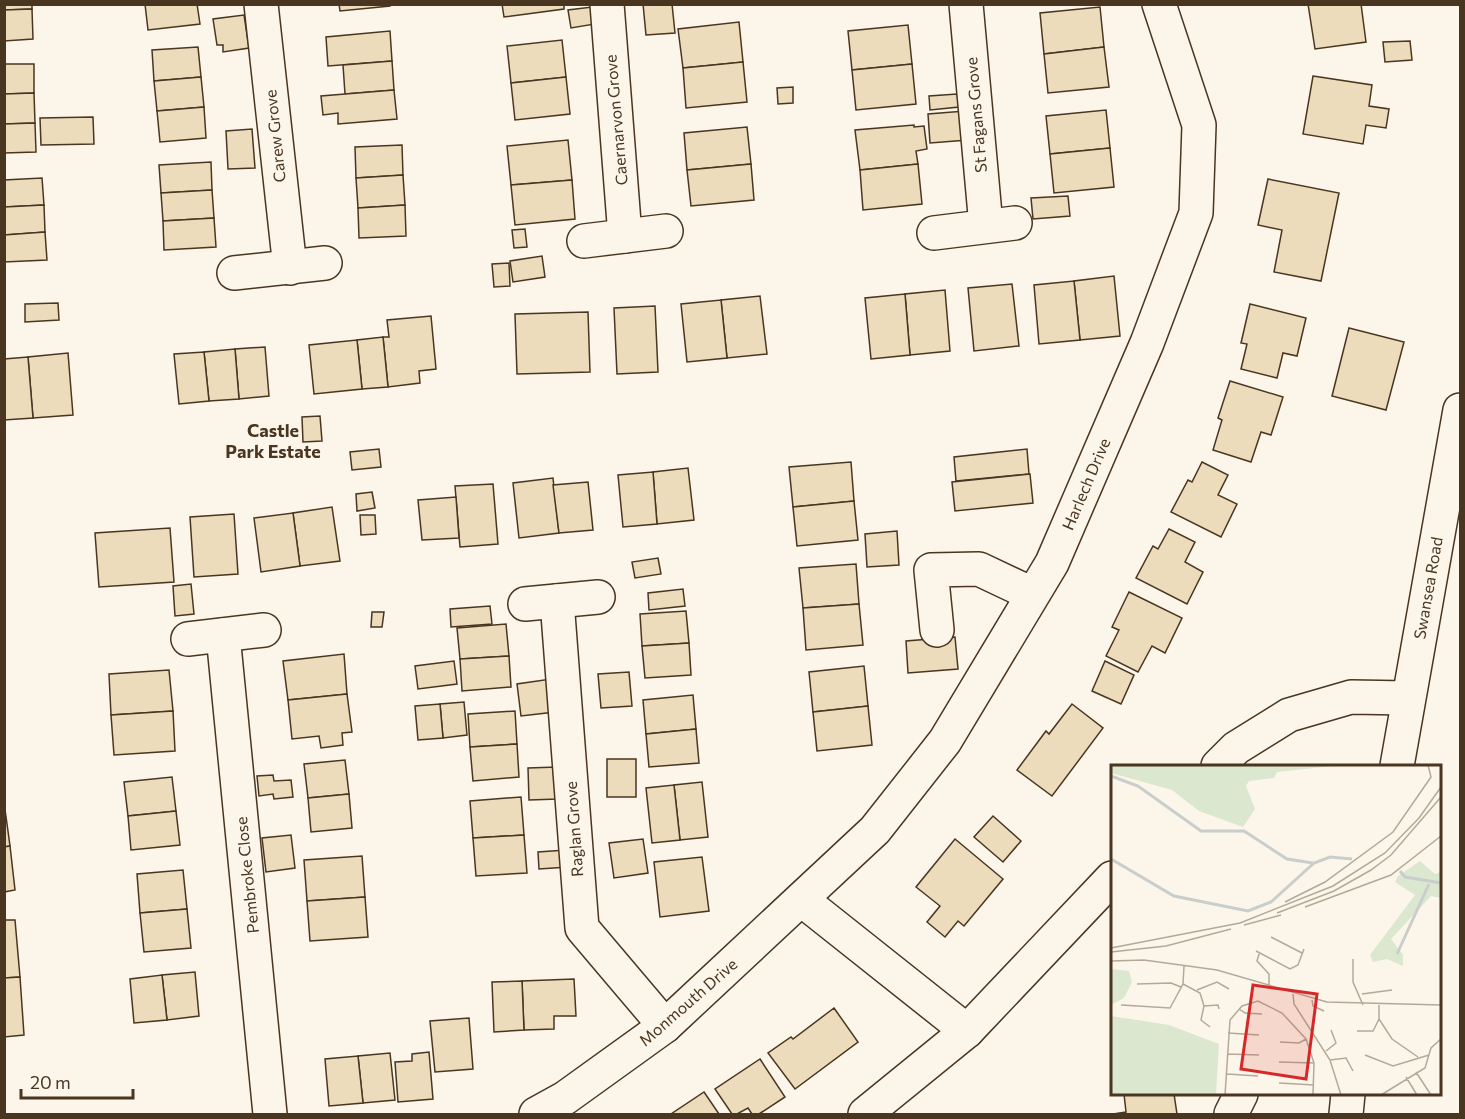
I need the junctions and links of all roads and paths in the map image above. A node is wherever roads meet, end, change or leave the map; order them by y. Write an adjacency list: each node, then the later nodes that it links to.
1 (261, 4): 10 (street, Carew Grove)
2 (607, 4): 7 (street, Caernarvon Grove)
3 (966, 4): 6 (street, St Fagans Grove)
4 (1159, 4): 13 (street, Harlech Drive)
5 (666, 231): 7 (street)
6 (934, 232)
7 (625, 236): 8 (street)
8 (584, 241)
9 (325, 263): 10 (street)
10 (290, 268): 11 (street)
11 (234, 273)
12 (1461, 410): 19 (street, Swansea Road)
13 (1032, 594): 16 (street); 23 (street, Harlech Drive)
14 (598, 597): 24 (street, Raglan Grove)
15 (264, 630): 17 (street)
16 (937, 630)
17 (223, 635): 18 (street); 28 (street, Pembroke Close)
18 (188, 639)
19 (1408, 698): 20 (street); 21 (street, Swansea Road)
20 (1219, 765)
21 (1397, 765)
22 (1111, 880): 25 (street)
23 (802, 900): 24 (street, Monmouth Drive); 25 (street)
24 (665, 1026): 29 (street, Monmouth Drive)
25 (968, 1031): 30 (street)
26 (1240, 1095): 31 (street)
27 (1348, 1095): 32 (street)
28 (270, 1114)
29 (536, 1114)
30 (865, 1114)
31 (1231, 1114)
32 (1346, 1114)

